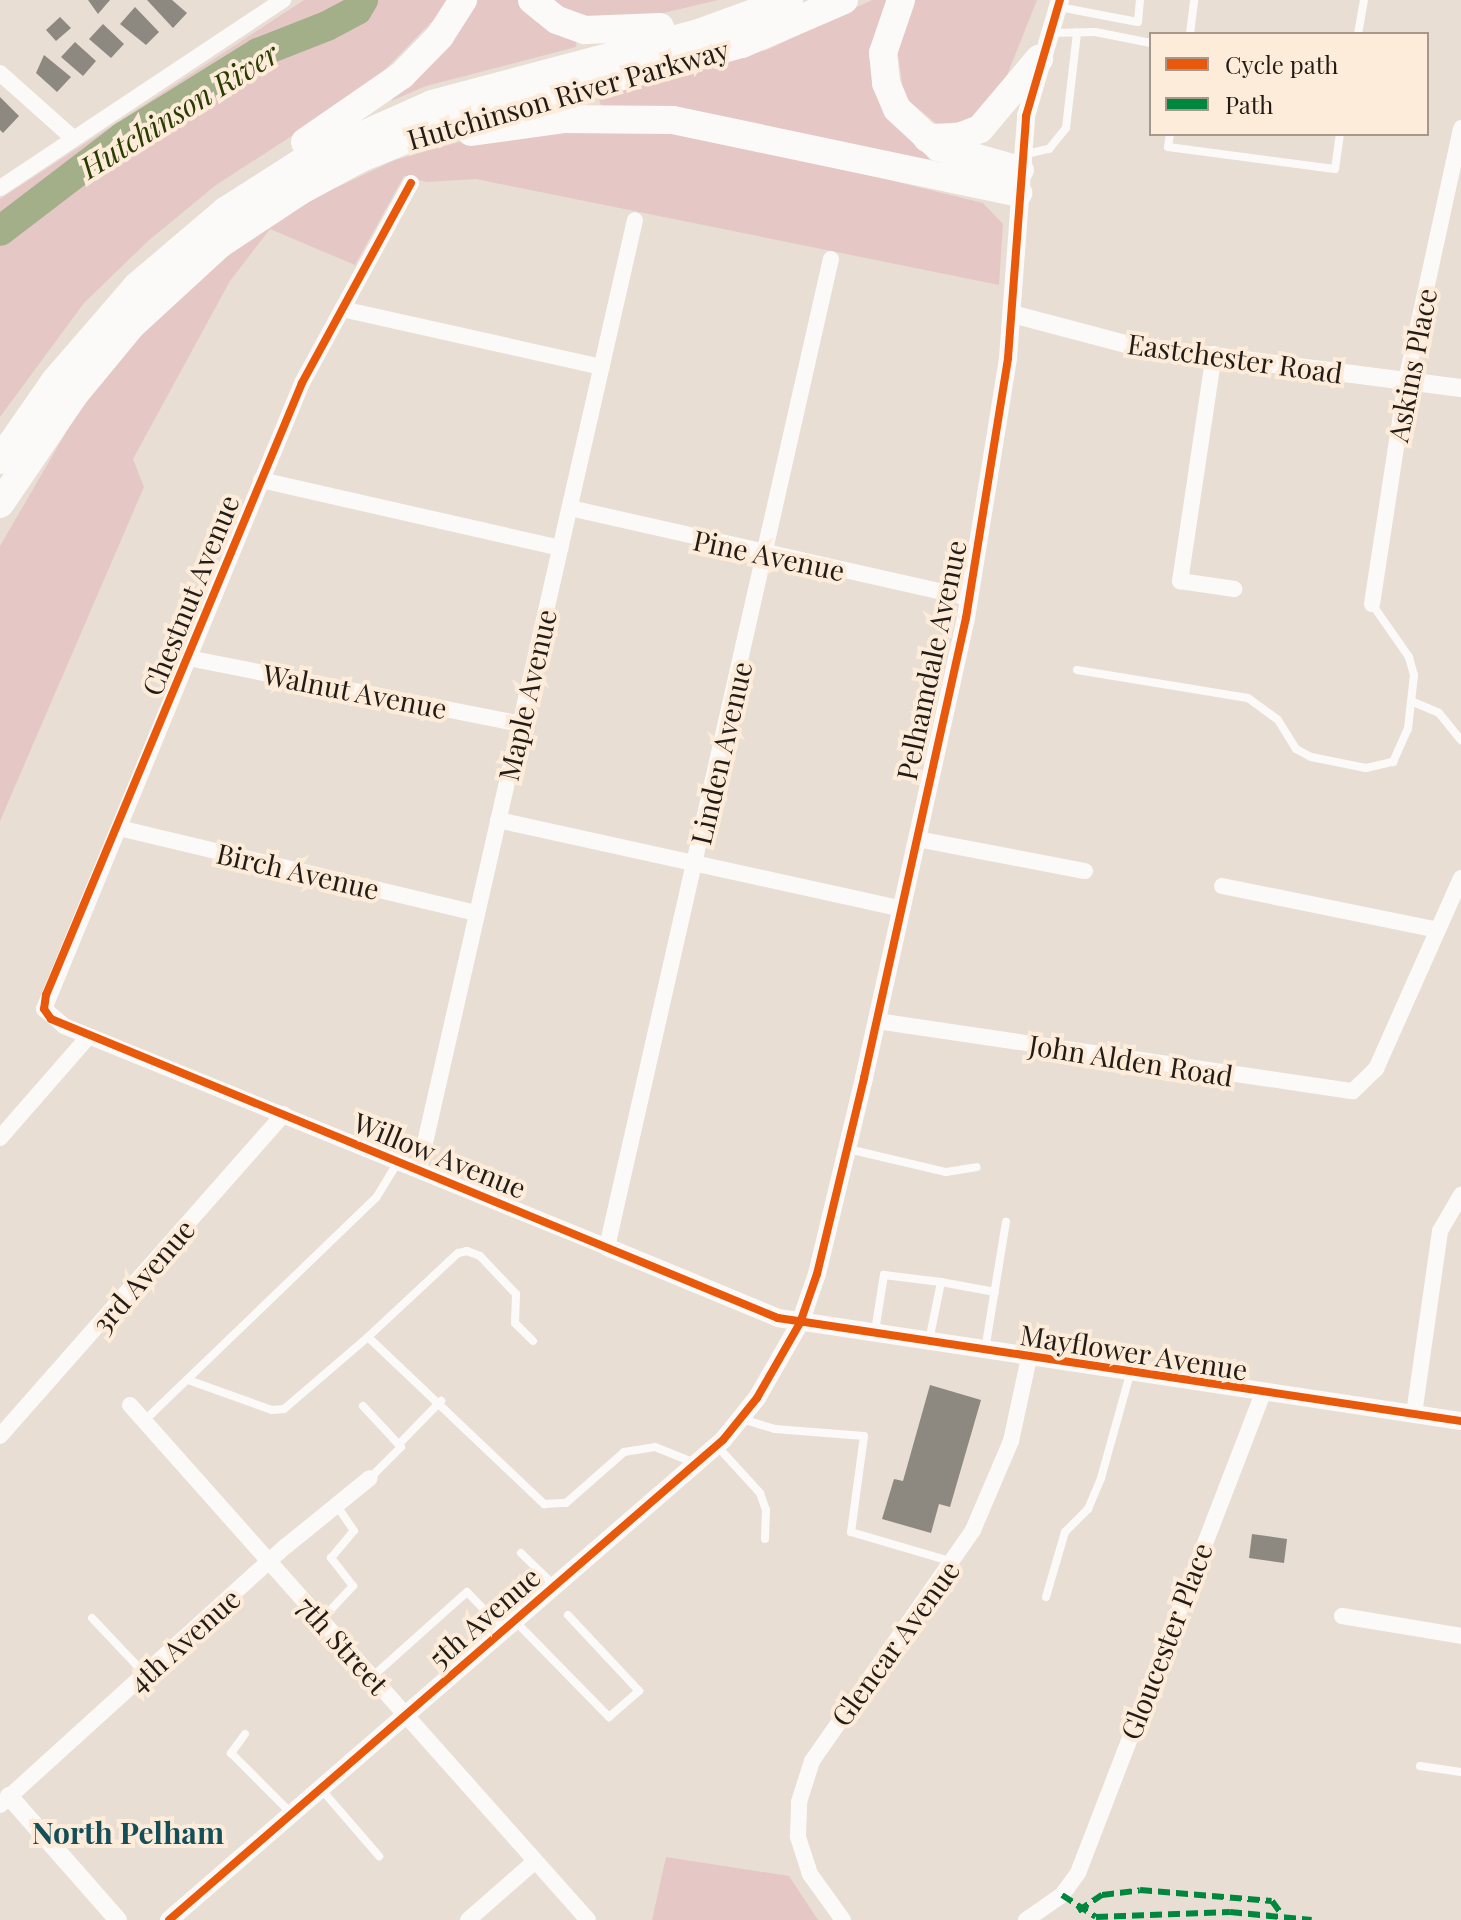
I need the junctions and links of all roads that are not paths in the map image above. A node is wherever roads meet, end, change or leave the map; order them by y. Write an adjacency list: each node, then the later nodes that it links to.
1 (283, 0): 22 (street)
2 (463, 0): 28 (highway)
3 (532, 0): 4 (highway)
4 (753, 0)
5 (789, 0): 28 (highway, Hutchinson River Parkway)
6 (844, 0): 23 (highway, Hutchinson River Parkway)
7 (901, 0): 21 (highway)
8 (1140, 0): 11 (lane)
9 (1194, 0): 12 (lane)
10 (1364, 0): 13 (lane)
11 (1059, 4): 16 (street, Pelhamdale Avenue)
12 (1190, 32)
13 (1358, 32)
14 (1077, 33): 15 (lane); 16 (lane); 24 (lane)
15 (1149, 43)
16 (1044, 46): 21 (highway); 24 (street, Pelhamdale Avenue)
17 (0, 73): 22 (street)
18 (1461, 128): 34 (street, Askins Place)
19 (1170, 136): 20 (lane)
20 (1340, 136)
21 (924, 137): 24 (highway)
22 (73, 138): 26 (street)
23 (361, 158): 24 (highway); 38 (highway, Hutchinson River Parkway)
24 (1020, 173): 31 (street, Pelhamdale Avenue)
25 (411, 183): 30 (street, Chestnut Avenue)
26 (0, 188)
27 (635, 220): 33 (street, Maple Avenue)
28 (173, 252): 36 (highway, Hutchinson River Parkway)
29 (831, 259): 41 (street, Linden Avenue)
30 (342, 309): 33 (street); 37 (street, Chestnut Avenue)
31 (1012, 314): 32 (street, Eastchester Road); 43 (street, Pelhamdale Avenue)
32 (1214, 354): 34 (street, Eastchester Road); 42 (street)
33 (602, 367): 39 (street, Maple Avenue)
34 (1406, 381): 35 (street, Eastchester Road); 44 (street, Askins Place)
35 (1461, 388)
36 (0, 460)
37 (261, 480): 40 (street); 45 (street, Chestnut Avenue)
38 (0, 504)
39 (570, 508): 40 (street, Maple Avenue); 41 (street, Pine Avenue)
40 (560, 548): 48 (street, Maple Avenue)
41 (765, 556): 43 (street, Pine Avenue); 53 (street, Linden Avenue)
42 (1234, 589)
43 (969, 598): 52 (street, Pelhamdale Avenue)
44 (1372, 604): 47 (lane)
45 (188, 658): 48 (street, Walnut Avenue); 51 (street, Chestnut Avenue)
46 (1077, 670): 47 (lane)
47 (1411, 701): 49 (lane)
48 (522, 724): 50 (street, Maple Avenue)
49 (1461, 740)
50 (498, 820): 53 (street); 58 (street, Maple Avenue)
51 (119, 828): 58 (street, Birch Avenue); 61 (street, Chestnut Avenue)
52 (917, 839): 54 (street); 57 (street, Pelhamdale Avenue)
53 (696, 865): 57 (street); 71 (street, Linden Avenue)
54 (1085, 871)
55 (1461, 878): 59 (street)
56 (1222, 886): 59 (street)
57 (902, 909): 60 (street, Pelhamdale Avenue)
58 (477, 913): 68 (street, Maple Avenue)
59 (1438, 930): 60 (street, John Alden Road)
60 (877, 1021): 65 (street, Pelhamdale Avenue)
61 (64, 1026): 62 (street, Willow Avenue)
62 (89, 1036): 63 (street, Willow Avenue); 64 (street)
63 (284, 1114): 66 (street, Willow Avenue); 91 (street, 3rd Avenue)
64 (0, 1138)
65 (847, 1149): 67 (lane); 74 (street, Pelhamdale Avenue)
66 (398, 1162): 68 (street, Willow Avenue); 82 (lane)
67 (977, 1167)
68 (419, 1169): 71 (street, Willow Avenue)
69 (1461, 1195): 87 (street)
70 (1006, 1222): 73 (lane)
71 (607, 1247): 74 (street, Willow Avenue)
72 (941, 1282): 73 (lane); 75 (lane); 78 (lane)
73 (995, 1292): 79 (lane)
74 (800, 1323): 75 (street, Mayflower Avenue); 88 (street, 5th Avenue)
75 (874, 1334): 78 (street, Mayflower Avenue)
76 (368, 1337): 77 (lane); 82 (lane); 84 (lane)
77 (533, 1341)
78 (929, 1343): 79 (street, Mayflower Avenue)
79 (985, 1351): 80 (street, Mayflower Avenue)
80 (1029, 1358): 81 (street, Mayflower Avenue); 99 (street, Glencar Avenue)
81 (1130, 1374): 83 (street, Mayflower Avenue); 102 (lane)
82 (188, 1380): 89 (lane)
83 (1263, 1393): 87 (street, Mayflower Avenue); 125 (street, Gloucester Place)
84 (441, 1401): 92 (lane); 94 (lane)
85 (130, 1405): 89 (street, 7th Street)
86 (363, 1406): 92 (lane)
87 (1414, 1414): 90 (street, Mayflower Avenue)
88 (742, 1419): 93 (street, 5th Avenue); 99 (lane)
89 (144, 1421): 100 (street, 7th Street)
90 (1461, 1421)
91 (0, 1436)
92 (400, 1443): 95 (lane)
93 (716, 1446): 94 (street, 5th Avenue); 97 (lane)
94 (696, 1463): 101 (street, 5th Avenue)
95 (370, 1478): 96 (street, 4th Avenue)
96 (336, 1505): 100 (street, 4th Avenue); 106 (lane)
97 (765, 1539)
98 (521, 1553): 101 (lane)
99 (953, 1562): 124 (street, Glencar Avenue)
100 (268, 1563): 106 (street, 7th Street); 109 (street, 4th Avenue)
101 (554, 1585): 107 (street, 5th Avenue)
102 (1046, 1597)
103 (568, 1615): 107 (lane)
104 (1342, 1616): 108 (street)
105 (92, 1618): 109 (lane)
106 (321, 1620): 110 (street, 7th Street)
107 (508, 1624): 110 (lane); 111 (street, 5th Avenue)
108 (1461, 1636)
109 (145, 1675): 116 (street, 4th Avenue)
110 (373, 1676): 111 (street, 7th Street)
111 (405, 1715): 115 (street, 5th Avenue); 119 (street, 7th Street)
112 (245, 1734): 117 (lane)
113 (1420, 1766): 114 (lane)
114 (1461, 1772)
115 (321, 1789): 117 (street, 5th Avenue); 118 (lane)
116 (3, 1794): 120 (street)
117 (292, 1814): 121 (street, 5th Avenue)
118 (379, 1856)
119 (534, 1862): 122 (street); 123 (street, 7th Street)
120 (118, 1920)
121 (169, 1920)
122 (468, 1920)
123 (588, 1920)
124 (843, 1920)
125 (1026, 1920)

